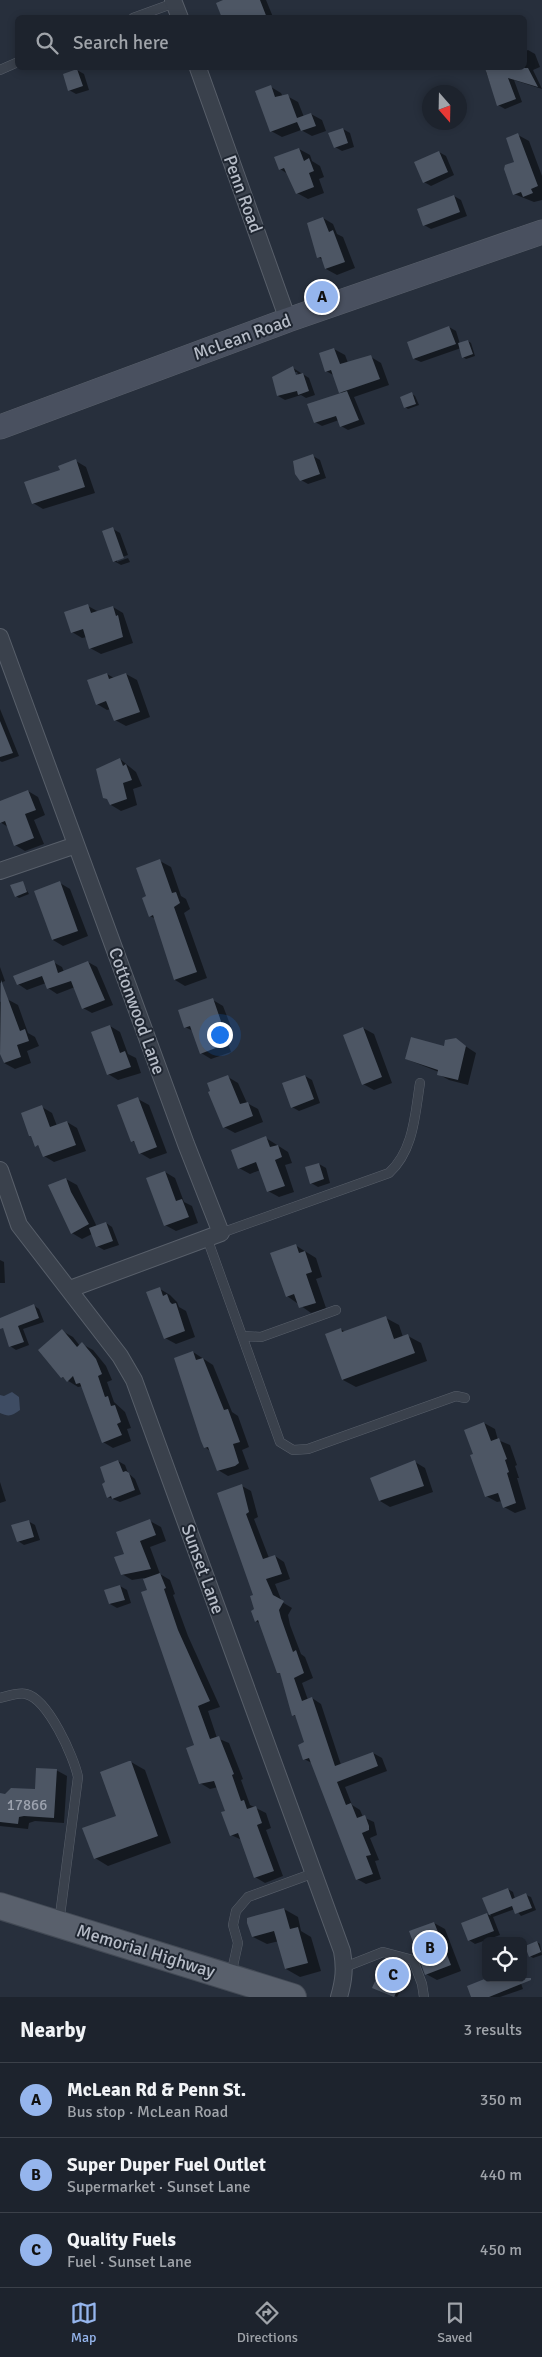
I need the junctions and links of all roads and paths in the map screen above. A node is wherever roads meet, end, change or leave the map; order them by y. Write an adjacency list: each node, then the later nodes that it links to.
1 (176, 7): 2 (lane)
2 (145, 15)
3 (15, 63): 4 (lane)
4 (0, 70)
5 (199, 70): 7 (street, Penn Road)
6 (542, 232): 7 (street, McLean Road)
7 (288, 320): 8 (street, McLean Road)
8 (0, 427)
9 (0, 637): 10 (street, Cottonwood Lane)
10 (76, 844): 11 (street); 14 (street, Cottonwood Lane)
11 (0, 871)
12 (420, 1082): 14 (lane)
13 (0, 1170): 15 (street, Sunset Lane)
14 (214, 1235): 15 (street); 17 (lane)
15 (70, 1289): 20 (street, Sunset Lane)
16 (336, 1310): 17 (lane)
17 (243, 1336): 18 (lane)
18 (465, 1398)
19 (0, 1698): 22 (lane)
20 (314, 1873): 23 (street, Sunset Lane); 24 (lane)
21 (0, 1906): 22 (main road, Memorial Highway)
22 (59, 1924): 24 (main road, Memorial Highway)
23 (345, 1967): 26 (street, Sunset Lane); 27 (lane)
24 (231, 1978): 25 (main road, Memorial Highway)
25 (293, 1997)
26 (338, 1997)
27 (424, 1997)

